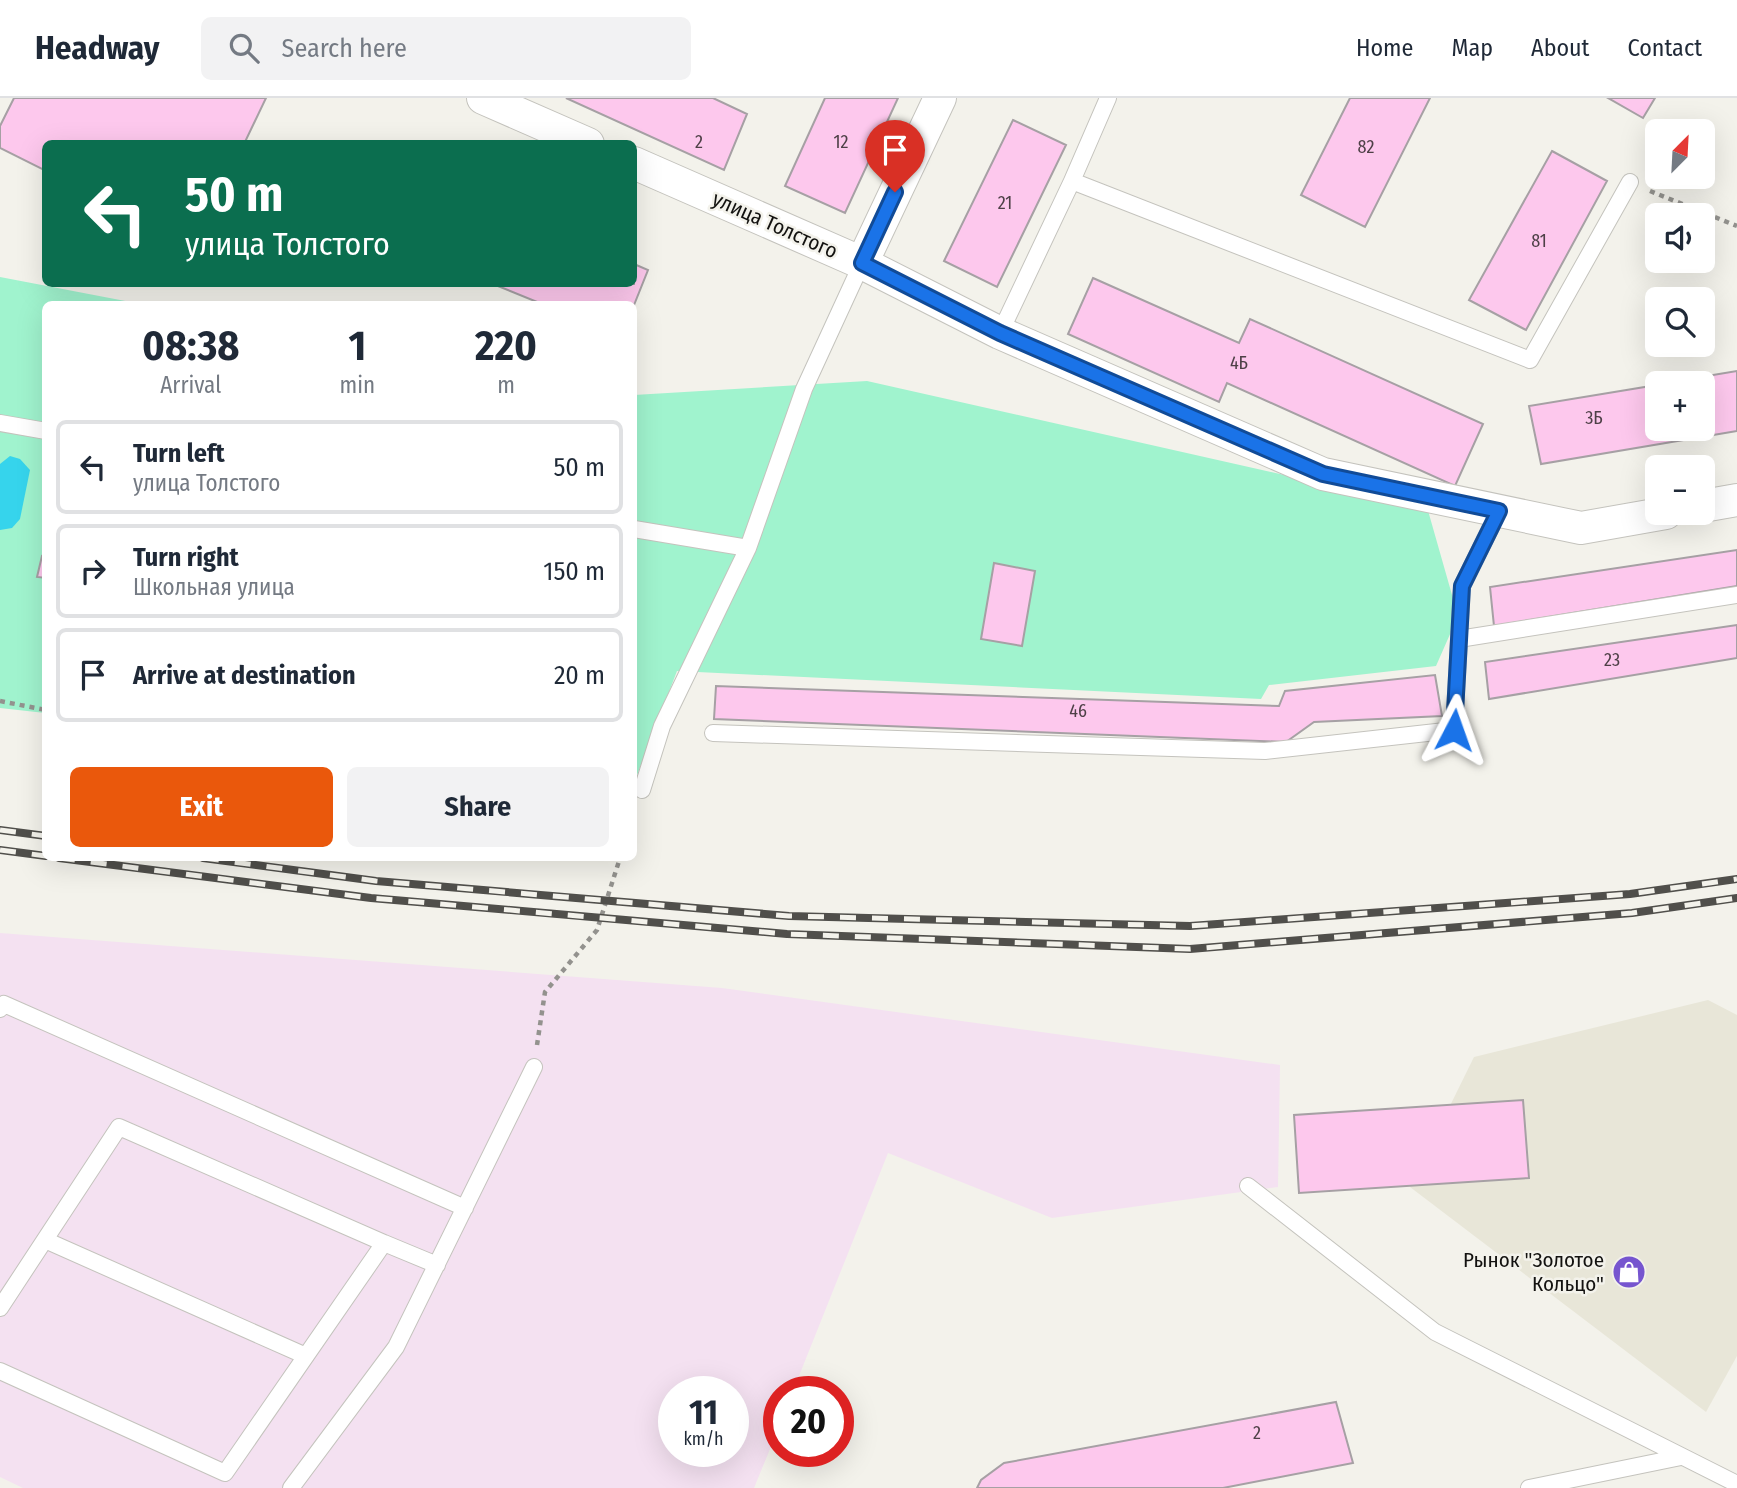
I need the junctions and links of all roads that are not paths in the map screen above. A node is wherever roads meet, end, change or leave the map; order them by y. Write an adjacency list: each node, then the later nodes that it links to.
1 (483, 98): 4 (street)
2 (940, 98): 8 (street)
3 (1108, 98): 6 (lane)
4 (579, 140)
5 (637, 164): 8 (street, улица Толстого)
6 (1072, 181): 7 (lane); 9 (lane)
7 (1630, 182)
8 (862, 263): 9 (street, улица Толстого); 17 (lane)
9 (1000, 333): 14 (street, улица Толстого)
10 (0, 423): 11 (lane)
11 (42, 430)
12 (1737, 500): 13 (street)
13 (1715, 504)
14 (1499, 511): 15 (street, улица Толстого); 19 (lane)
15 (1645, 517)
16 (637, 530): 17 (lane)
17 (748, 548): 21 (lane)
18 (1737, 595): 19 (lane)
19 (1459, 639): 20 (lane)
20 (713, 733)
21 (642, 790)
22 (0, 1009): 25 (lane)
23 (534, 1067): 25 (lane)
24 (1248, 1186): 32 (lane)
25 (465, 1208): 28 (lane)
26 (45, 1240): 27 (lane); 29 (lane); 30 (lane)
27 (384, 1243): 28 (lane); 30 (lane)
28 (437, 1265): 34 (lane)
29 (0, 1308)
30 (306, 1356): 31 (lane)
31 (0, 1371)
32 (1681, 1457): 33 (lane); 35 (lane)
33 (1737, 1483)
34 (291, 1488)
35 (1528, 1488)

